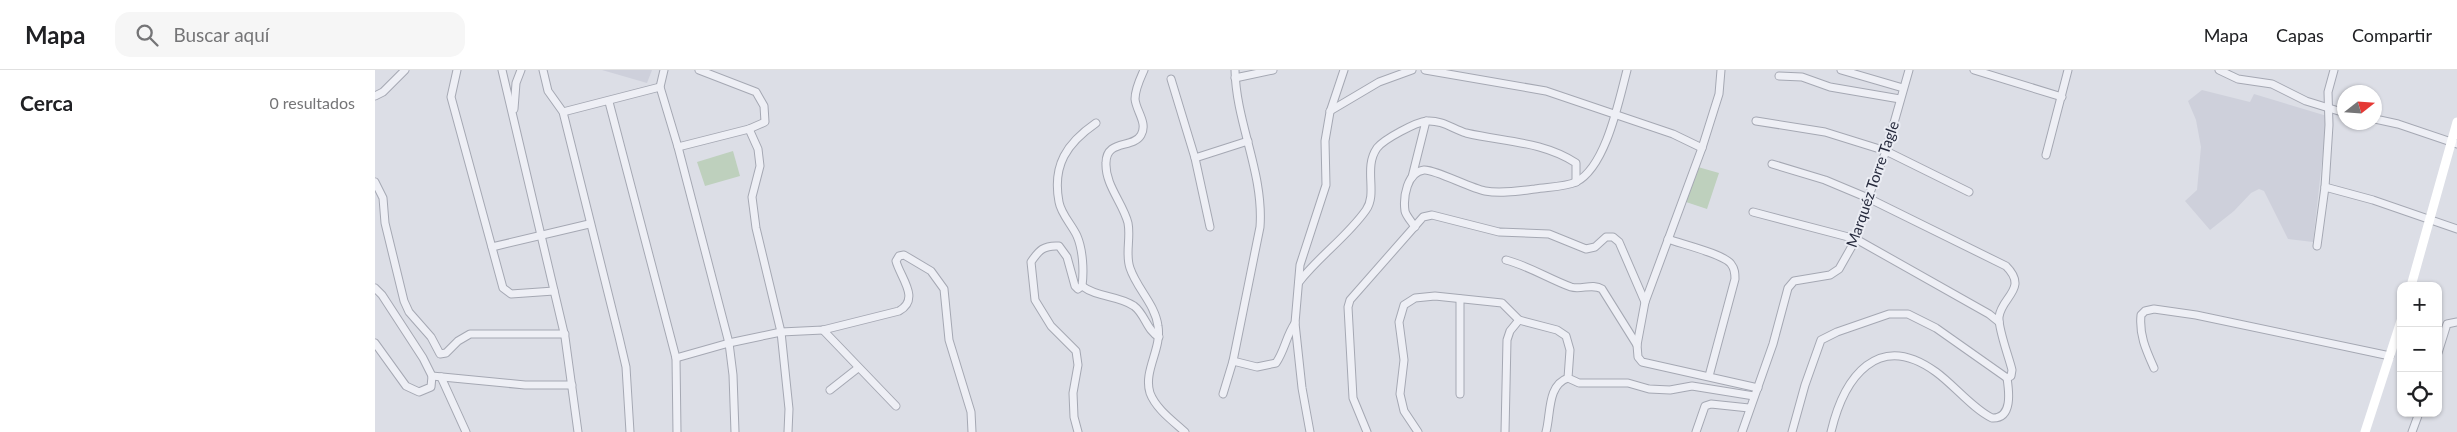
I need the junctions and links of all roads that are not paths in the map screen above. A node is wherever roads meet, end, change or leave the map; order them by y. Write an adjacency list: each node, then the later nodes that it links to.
1 (405, 70): 26 (street)
2 (457, 70): 66 (street)
3 (502, 70): 35 (street)
4 (521, 70): 35 (street)
5 (664, 70): 24 (street)
6 (699, 70): 41 (street)
7 (1144, 70): 83 (street)
8 (1273, 70): 21 (street)
9 (1344, 70): 33 (street)
10 (1412, 70): 33 (street)
11 (1425, 70): 34 (street)
12 (1627, 70): 34 (street)
13 (1721, 70): 45 (street)
14 (1841, 70): 25 (street)
15 (1909, 70): 25 (street, Marquéz Torre Tagle)
16 (1974, 70): 27 (street)
17 (2069, 70): 27 (street)
18 (2219, 70): 30 (street)
19 (2334, 70): 30 (street)
20 (543, 71): 32 (street)
21 (1235, 74): 42 (street)
22 (1779, 76): 28 (street)
23 (1171, 79): 48 (street)
24 (660, 87): 29 (street); 44 (street)
25 (1903, 88): 28 (street, Marquéz Torre Tagle)
26 (375, 96)
27 (2061, 97): 47 (street)
28 (1900, 99): 46 (street, Marquéz Torre Tagle)
29 (609, 102): 32 (street); 89 (street)
30 (2329, 108): 31 (street); 53 (street)
31 (2337, 110)
32 (563, 112): 58 (street)
33 (1330, 112): 68 (street)
34 (1616, 113): 45 (street); 52 (street)
35 (513, 117): 62 (street)
36 (1756, 120): 46 (street)
37 (1426, 121): 50 (street); 52 (street); 68 (street)
38 (2382, 121): 43 (street)
39 (2457, 122): 43 (street)
40 (1096, 123): 70 (street)
41 (749, 130): 44 (street); 81 (street)
42 (1248, 141): 48 (street); 90 (street)
43 (2454, 142): 57 (street)
44 (678, 147): 86 (street)
45 (1702, 148): 63 (street)
46 (1886, 151): 54 (street); 55 (street, Marquéz Torre Tagle)
47 (2046, 155)
48 (1195, 158): 59 (street)
49 (1772, 164): 55 (street)
50 (1412, 177): 52 (street); 60 (street)
51 (375, 182): 82 (street)
52 (1576, 182)
53 (2325, 187): 57 (street); 65 (street)
54 (1969, 192)
55 (1868, 198): 64 (street, Marquéz Torre Tagle); 76 (street)
56 (1753, 212): 64 (street)
57 (2430, 220): 61 (street); 69 (street)
58 (589, 224): 62 (street); 109 (street)
59 (1210, 227)
60 (1415, 227): 74 (street); 117 (street)
61 (2457, 229)
62 (540, 235): 66 (street); 72 (street)
63 (1668, 239): 74 (street); 94 (street)
64 (1856, 239): 76 (street); 99 (street, Marquéz Torre Tagle)
65 (2317, 246)
66 (492, 247): 72 (street)
67 (1506, 260): 87 (street)
68 (1299, 282): 78 (street)
69 (2412, 282)
70 (1082, 286): 83 (street); 114 (street)
71 (375, 288): 93 (street)
72 (554, 291): 82 (street)
73 (1460, 299): 75 (street); 102 (street); 118 (street)
74 (1645, 302): 87 (street)
75 (1519, 320): 96 (street); 119 (street)
76 (1999, 322): 97 (street)
77 (2457, 322): 84 (street)
78 (1295, 323): 90 (street); 116 (street)
79 (2399, 327): 88 (street)
80 (823, 330): 81 (street); 91 (street); 113 (street)
81 (781, 332): 86 (street); 112 (street)
82 (565, 334): 98 (street)
83 (1159, 337): 115 (street)
84 (2442, 340)
85 (375, 342): 93 (street)
86 (729, 342): 89 (street); 111 (street)
87 (1637, 345): 94 (street)
88 (2390, 356): 92 (street); 125 (street)
89 (676, 358): 110 (street)
90 (1233, 361): 101 (street)
91 (858, 368): 100 (street); 104 (street)
92 (2154, 368)
93 (432, 376): 95 (street)
94 (1709, 376): 99 (street)
95 (441, 377): 98 (street); 107 (street)
96 (1568, 378): 103 (street); 120 (street)
97 (2007, 378): 123 (street); 124 (street)
98 (572, 385): 108 (street)
99 (1758, 388): 103 (street, Marquéz Torre Tagle)
100 (830, 390)
101 (1223, 394)
102 (1460, 394)
103 (1755, 396): 105 (street, Marquéz Torre Tagle)
104 (896, 406)
105 (1749, 408): 121 (street); 122 (street, Marquéz Torre Tagle)
106 (2418, 417): 126 (street)
107 (466, 432)
108 (578, 432)
109 (630, 432)
110 (677, 432)
111 (735, 432)
112 (788, 432)
113 (972, 432)
114 (1078, 432)
115 (1185, 432)
116 (1310, 432)
117 (1367, 432)
118 (1418, 432)
119 (1505, 432)
120 (1546, 432)
121 (1696, 432)
122 (1742, 432)
123 (1792, 432)
124 (1831, 432)
125 (2365, 432)
126 (2412, 432)

